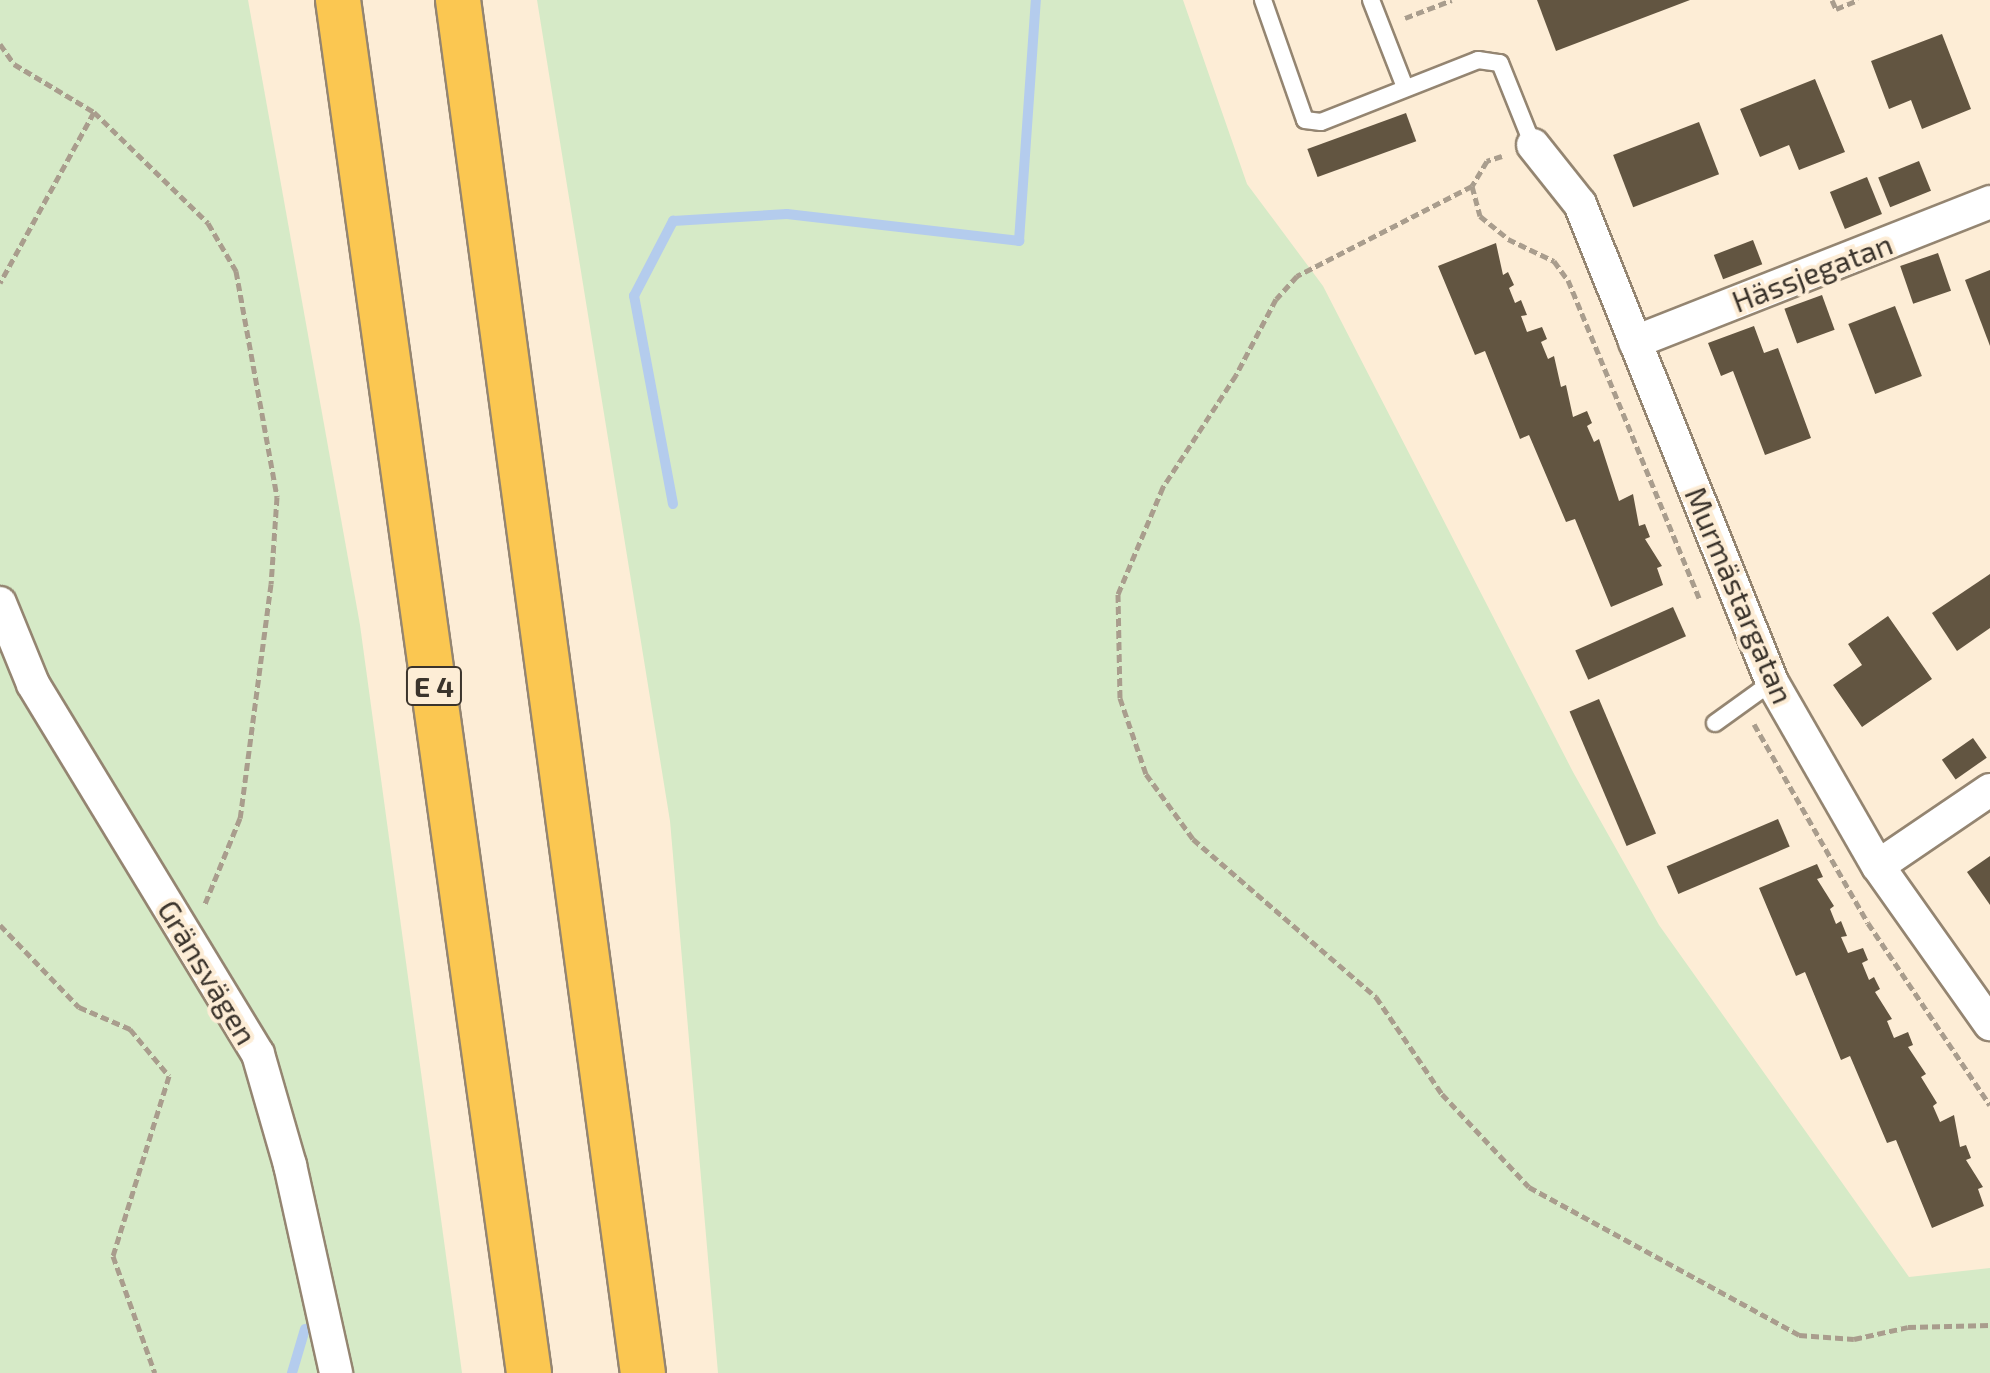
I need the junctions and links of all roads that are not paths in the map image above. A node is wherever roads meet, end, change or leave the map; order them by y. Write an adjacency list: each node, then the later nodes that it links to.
1 (338, 0): 16 (highway, E 4)
2 (458, 0): 17 (highway)
3 (1263, 0): 5 (lane)
4 (1371, 0): 5 (lane)
5 (1405, 87): 6 (lane)
6 (1533, 145): 8 (street, Murmästargatan)
7 (1990, 202): 8 (street, Hässjegatan)
8 (1635, 342): 10 (street, Murmästargatan)
9 (0, 603): 15 (street, Gränsvägen)
10 (1772, 682): 11 (lane); 13 (street, Murmästargatan)
11 (1715, 723)
12 (1990, 790): 13 (street)
13 (1878, 866): 14 (street, Murmästargatan)
14 (1990, 1024)
15 (336, 1373)
16 (529, 1373)
17 (643, 1373)

